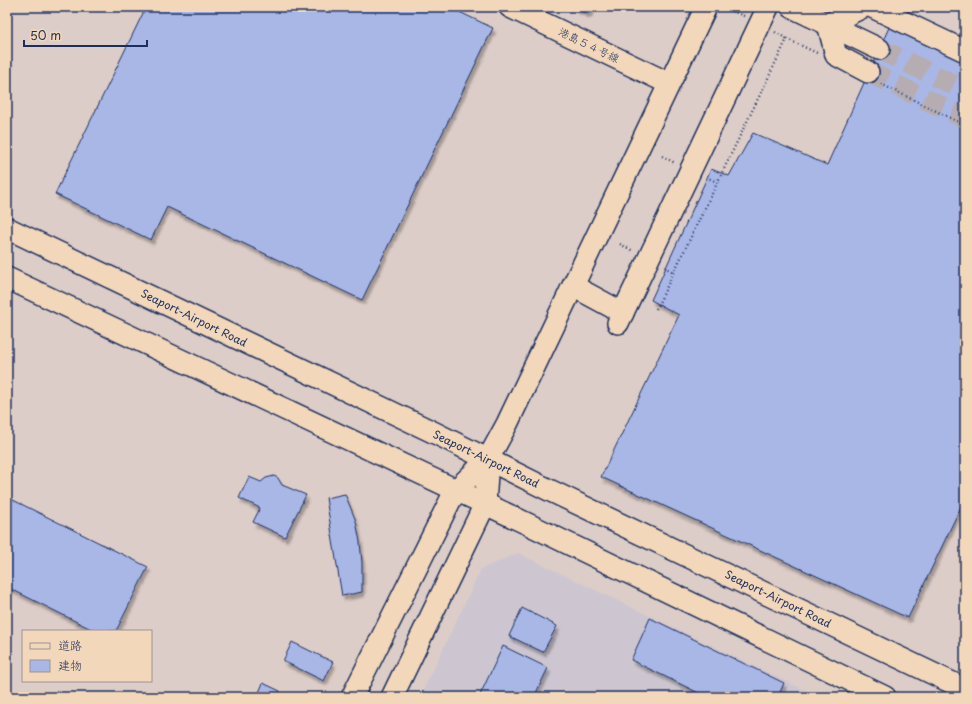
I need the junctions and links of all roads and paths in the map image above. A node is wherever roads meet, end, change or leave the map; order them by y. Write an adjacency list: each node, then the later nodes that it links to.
1 (510, 7): 12 (street, 港島５４号線)
2 (706, 7): 12 (street)
3 (768, 7): 16 (street)
4 (792, 7): 7 (street)
5 (863, 7): 7 (street)
6 (872, 7): 9 (street)
7 (828, 24): 8 (street); 11 (street)
8 (879, 49)
9 (965, 51)
10 (822, 56): 17 (path)
11 (874, 78): 13 (path)
12 (668, 83): 16 (street)
13 (965, 125)
14 (7, 228): 18 (street, Seaport-Airport Road)
15 (7, 278): 19 (street)
16 (573, 286): 18 (street)
17 (656, 309)
18 (488, 459): 19 (street); 20 (street); 21 (street, Seaport-Airport Road)
19 (455, 491): 20 (street); 22 (street)
20 (485, 504): 23 (street); 24 (street)
21 (965, 690)
22 (352, 697)
23 (392, 697)
24 (885, 697)

